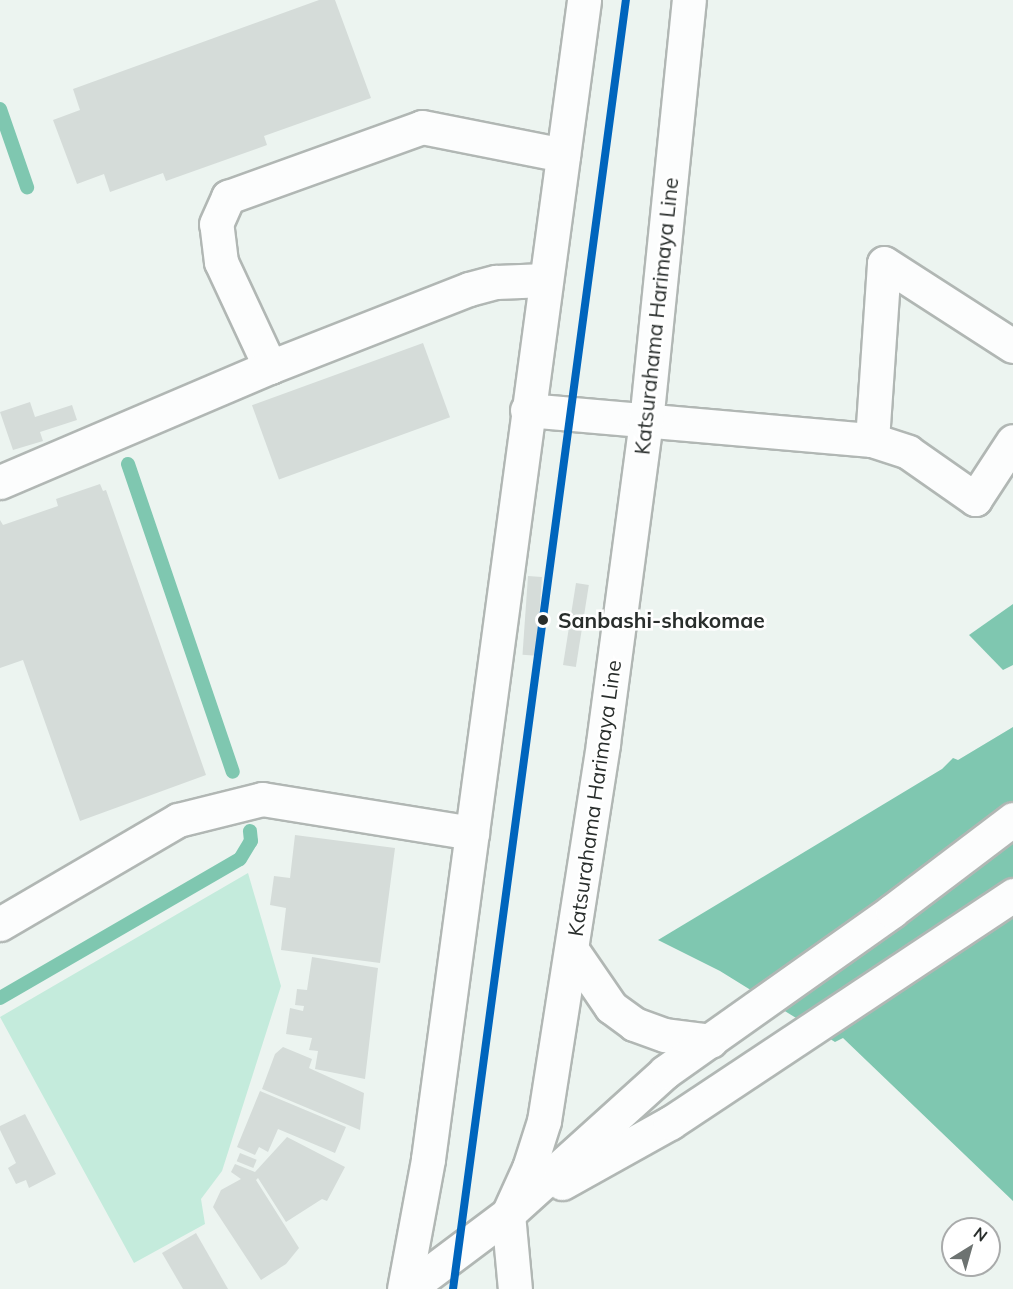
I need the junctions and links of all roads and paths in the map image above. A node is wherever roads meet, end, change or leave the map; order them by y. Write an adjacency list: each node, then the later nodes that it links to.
1 (584, 0): 3 (main road, Katsurahama Harimaya Line)
2 (689, 0): 8 (main road, Katsurahama Harimaya Line)
3 (563, 154): 4 (main road, Katsurahama Harimaya Line); 6 (main road)
4 (546, 280): 6 (main road); 7 (main road, Katsurahama Harimaya Line)
5 (1013, 346): 9 (main road)
6 (270, 367): 11 (main road)
7 (526, 410): 8 (main road); 13 (main road, Katsurahama Harimaya Line)
8 (646, 422): 9 (main road); 16 (main road, Katsurahama Harimaya Line)
9 (872, 440): 10 (main road)
10 (1013, 441)
11 (0, 482)
12 (1013, 819): 17 (main road)
13 (472, 833): 15 (main road); 19 (main road, Katsurahama Harimaya Line)
14 (1013, 895): 18 (main road)
15 (0, 924)
16 (572, 950): 17 (main road); 18 (main road, Katsurahama Harimaya Line)
17 (711, 1041): 18 (main road)
18 (508, 1214): 19 (main road, Katsurahama Harimaya Line); 20 (main road)
19 (406, 1289)
20 (515, 1289)

